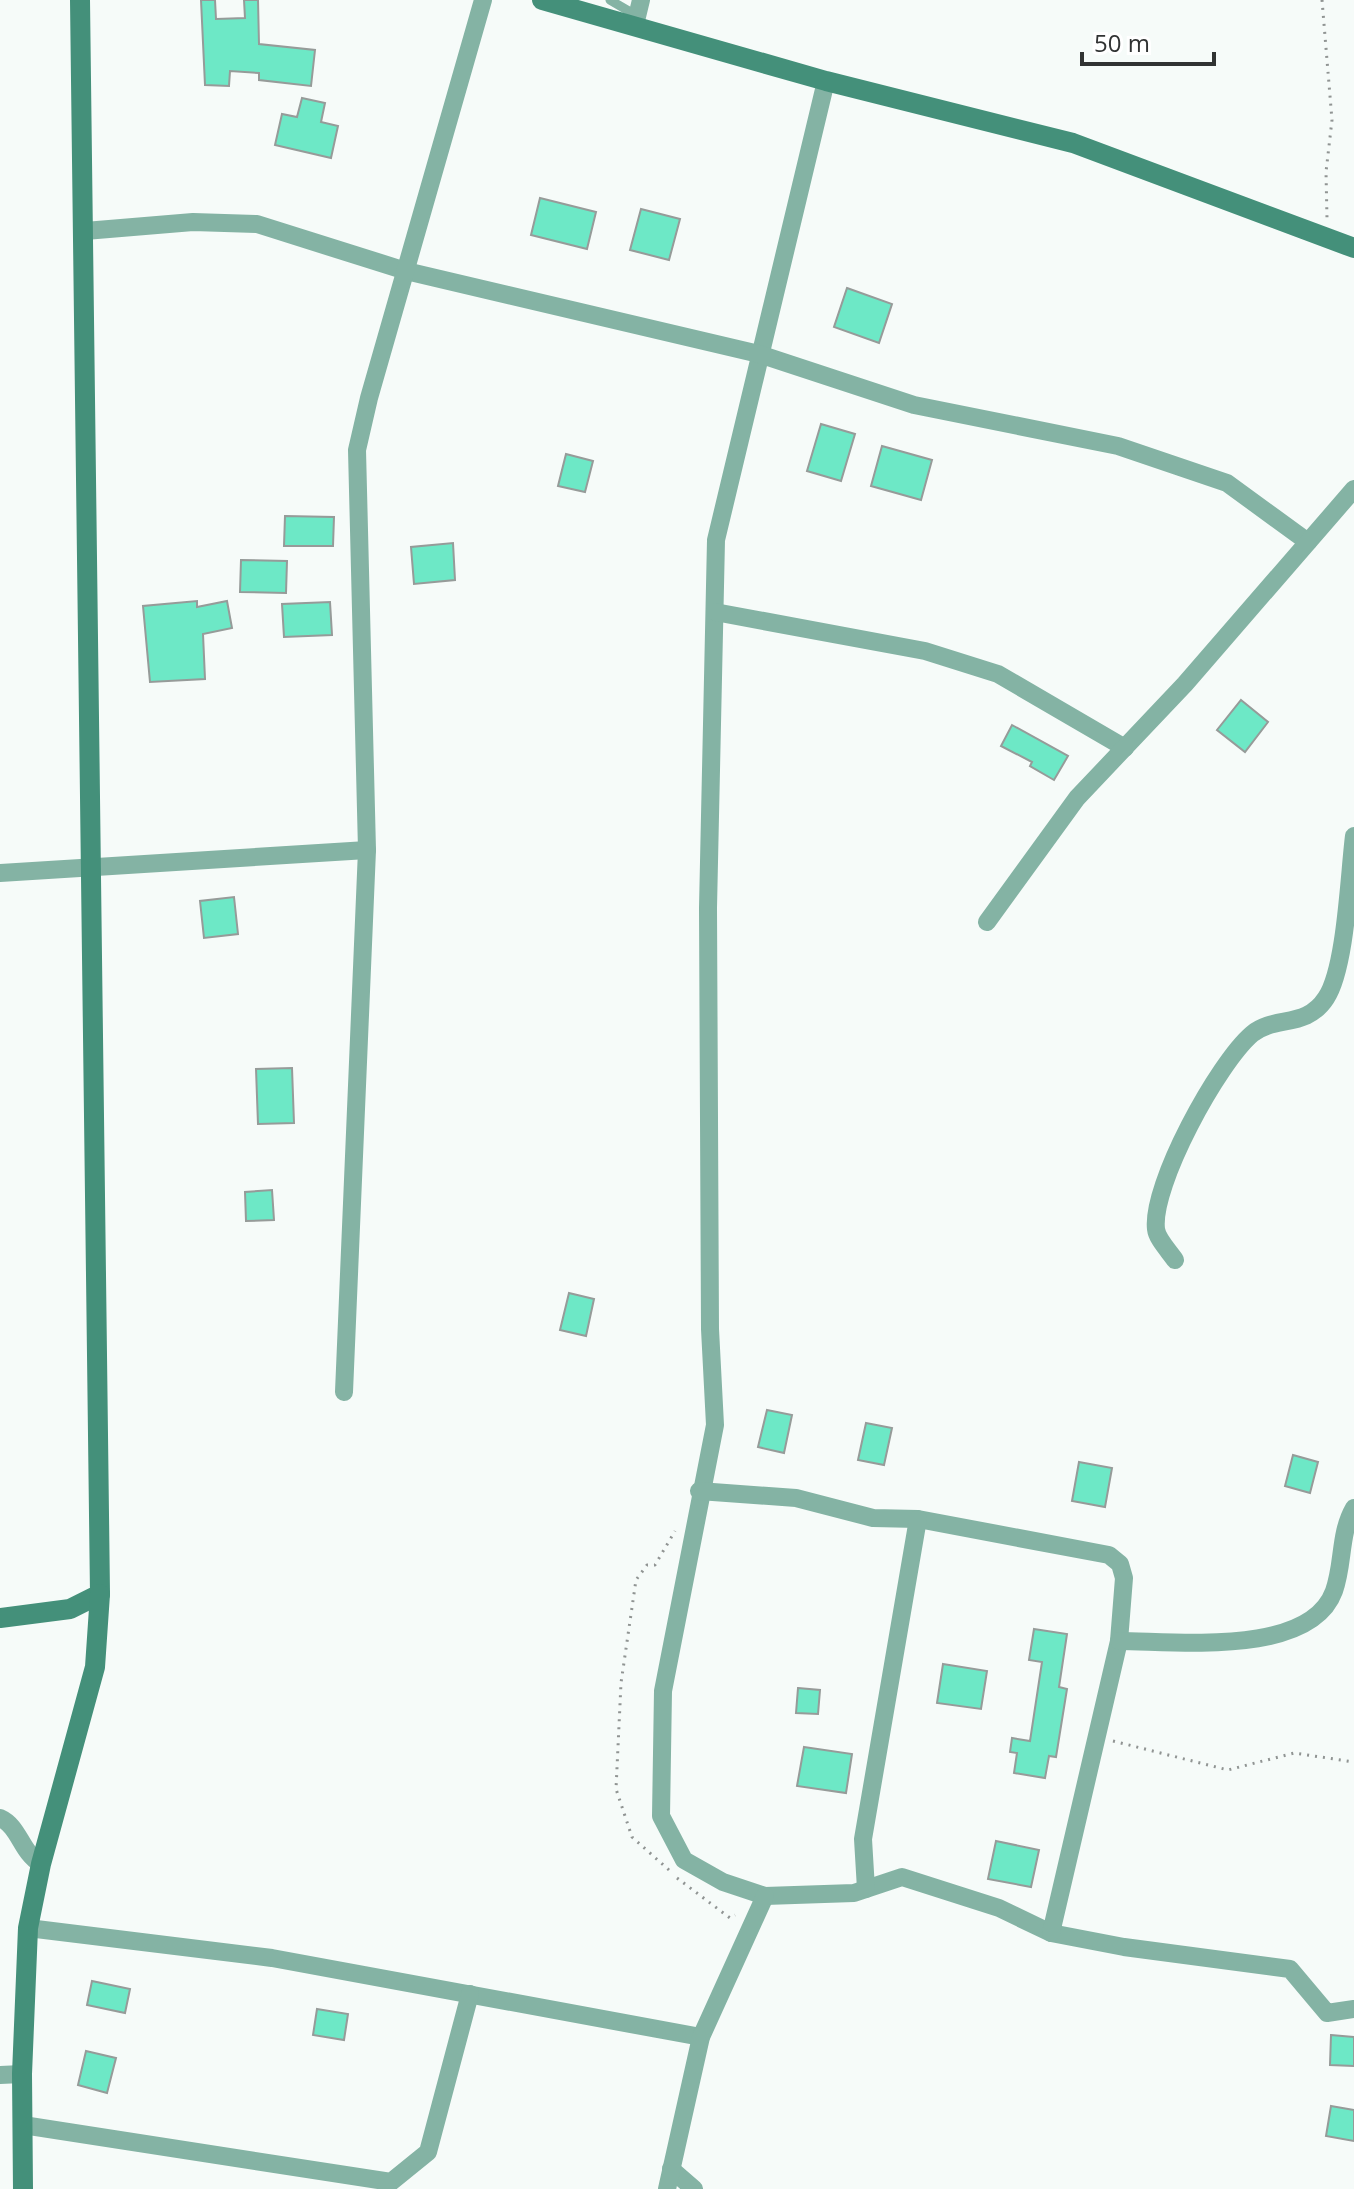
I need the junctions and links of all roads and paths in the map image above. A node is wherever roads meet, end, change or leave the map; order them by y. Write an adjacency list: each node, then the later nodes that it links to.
1 (80, 0): 8 (street)
2 (483, 0): 11 (street)
3 (542, 0): 6 (street)
4 (610, 0): 6 (lane)
5 (1322, 0): 9 (path)
6 (637, 13): 7 (street)
7 (826, 81): 9 (street); 12 (street)
8 (85, 231): 11 (street); 19 (street)
9 (1328, 238): 10 (street)
10 (1354, 248)
11 (406, 271): 12 (street); 18 (street)
12 (759, 354): 14 (street); 15 (street)
13 (1354, 489): 14 (street)
14 (1308, 542): 16 (street)
15 (715, 612): 16 (street); 24 (street)
16 (1125, 748): 21 (street)
17 (1354, 836): 22 (street)
18 (367, 850): 19 (street); 23 (street)
19 (92, 868): 20 (street); 27 (street)
20 (0, 873)
21 (987, 922)
22 (1175, 1260)
23 (344, 1392)
24 (699, 1491): 26 (street); 35 (street)
25 (1354, 1508): 29 (street)
26 (918, 1519): 29 (street); 34 (street)
27 (100, 1594): 28 (street); 33 (street)
28 (0, 1618)
29 (1119, 1641): 30 (street)
30 (1098, 1737): 31 (path); 37 (street)
31 (1354, 1762)
32 (0, 1818): 33 (street)
33 (41, 1864): 36 (street)
34 (866, 1889): 35 (street); 37 (street)
35 (765, 1896): 40 (street)
36 (28, 1928): 38 (street); 41 (street)
37 (1051, 1933): 39 (street)
38 (470, 1994): 40 (street); 43 (street)
39 (1354, 2009)
40 (701, 2037): 44 (street)
41 (22, 2074): 42 (street); 43 (street)
42 (0, 2075)
43 (23, 2125): 45 (street)
44 (671, 2169): 46 (street); 47 (street)
45 (23, 2189)
46 (667, 2189)
47 (694, 2189)

